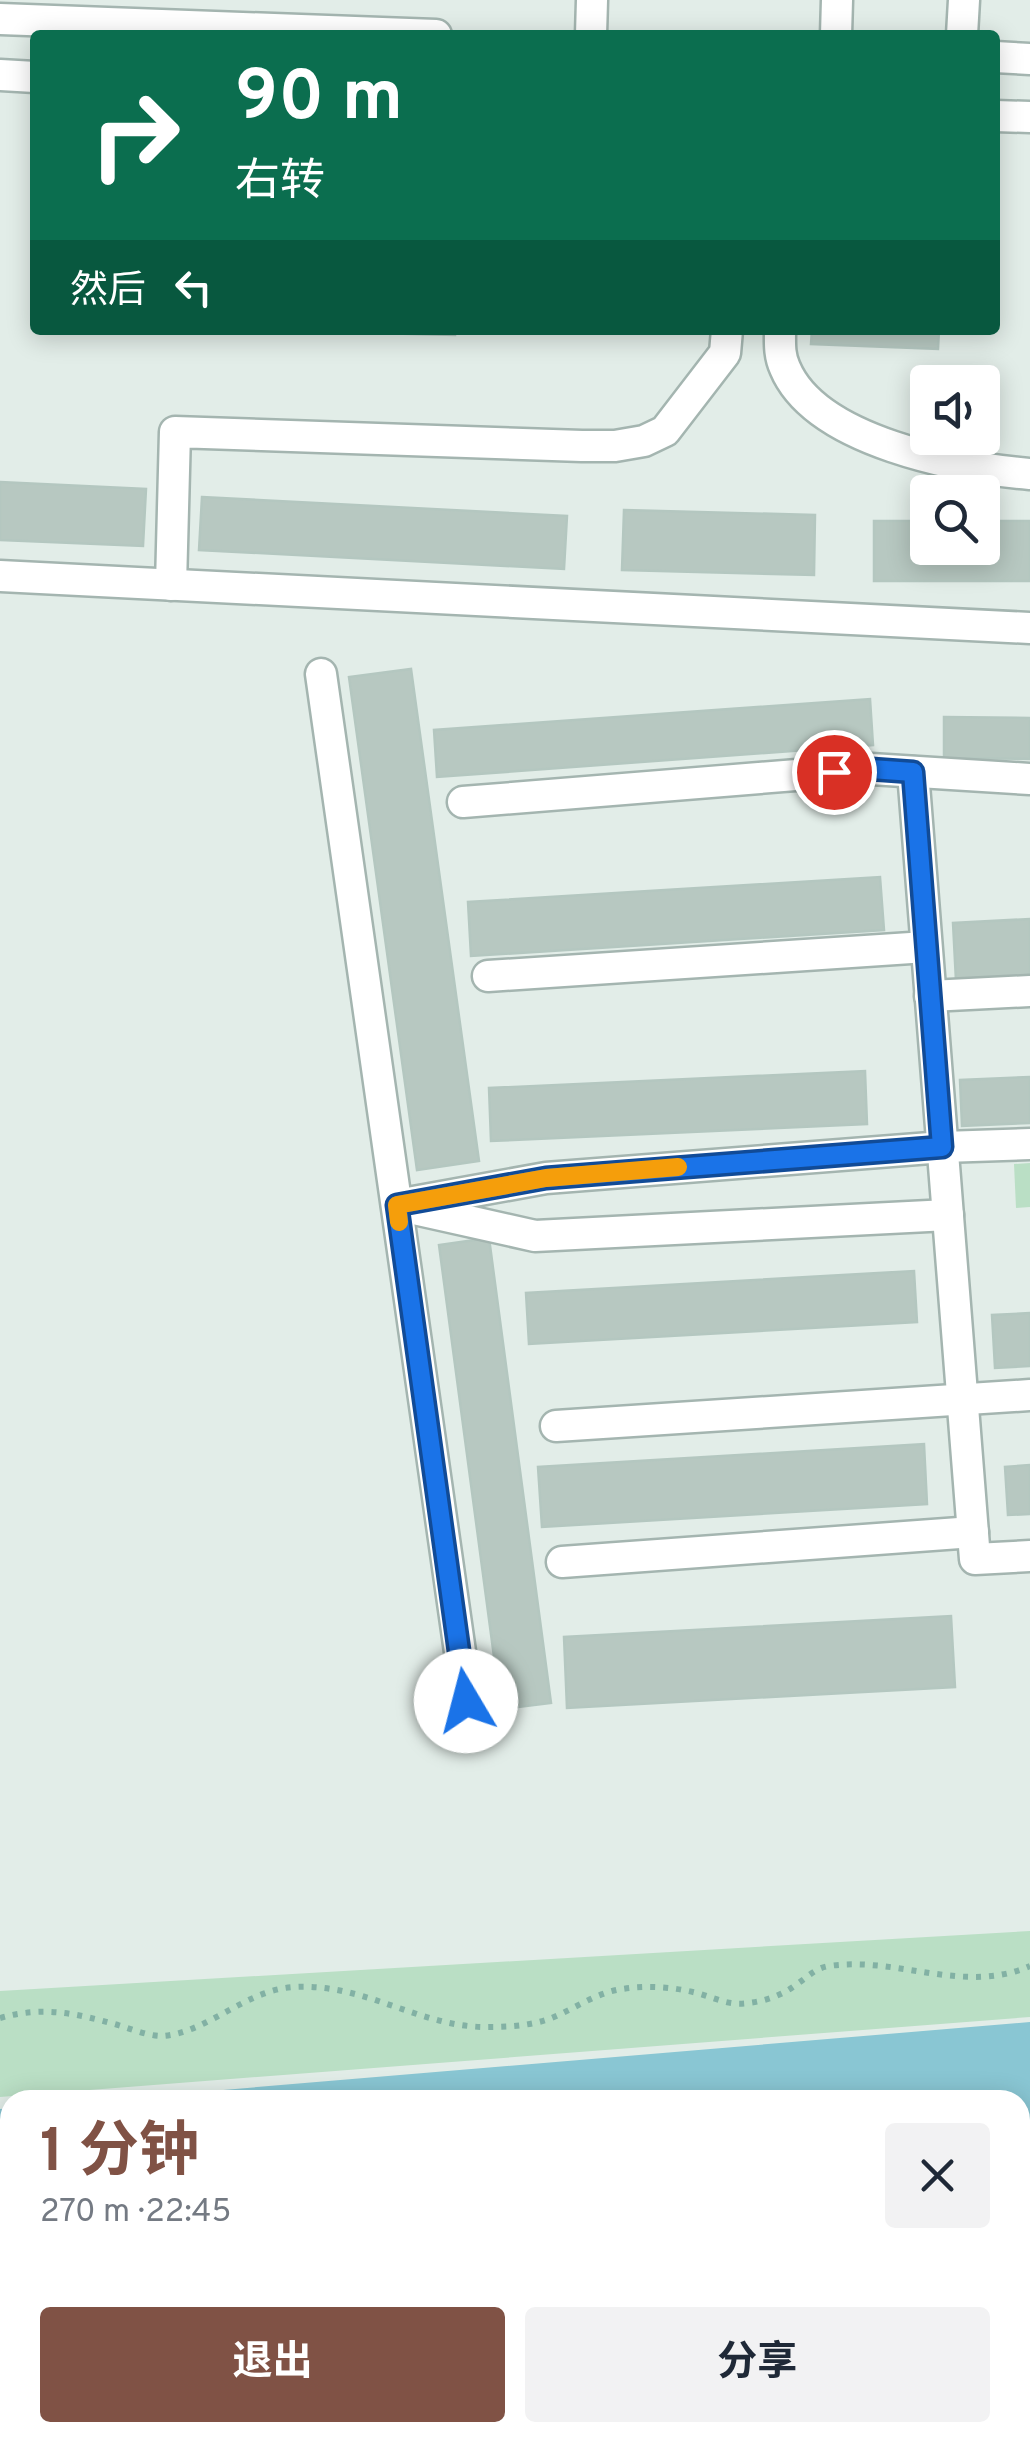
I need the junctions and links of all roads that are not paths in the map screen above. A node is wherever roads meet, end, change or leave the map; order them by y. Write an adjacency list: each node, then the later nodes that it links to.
1 (592, 0): 7 (street)
2 (837, 0): 8 (street)
3 (964, 0): 9 (street)
4 (254, 14): 5 (street); 6 (street)
5 (0, 18)
6 (393, 30)
7 (591, 30)
8 (836, 30)
9 (962, 30)
10 (1000, 57): 11 (street)
11 (1030, 58)
12 (0, 76): 13 (street)
13 (30, 77)
14 (1000, 116): 15 (street)
15 (1030, 117)
16 (726, 341): 17 (street); 20 (street)
17 (780, 341): 18 (street)
18 (1030, 474)
19 (0, 576): 20 (street)
20 (171, 585): 21 (street)
21 (1030, 628)
22 (321, 674): 32 (street)
23 (913, 772): 24 (street); 25 (street); 26 (street)
24 (1030, 780)
25 (463, 802)
26 (926, 947): 27 (street); 29 (street)
27 (488, 976)
28 (1030, 991): 29 (street)
29 (930, 996): 31 (street)
30 (1030, 1144): 31 (street)
31 (942, 1147): 32 (street); 33 (street)
32 (397, 1205): 33 (street); 40 (street)
33 (948, 1215): 35 (street)
34 (1030, 1395): 35 (street)
35 (963, 1400): 36 (street); 37 (street)
36 (556, 1426)
37 (974, 1532): 38 (street); 39 (street)
38 (1030, 1556)
39 (562, 1562)
40 (466, 1701)

